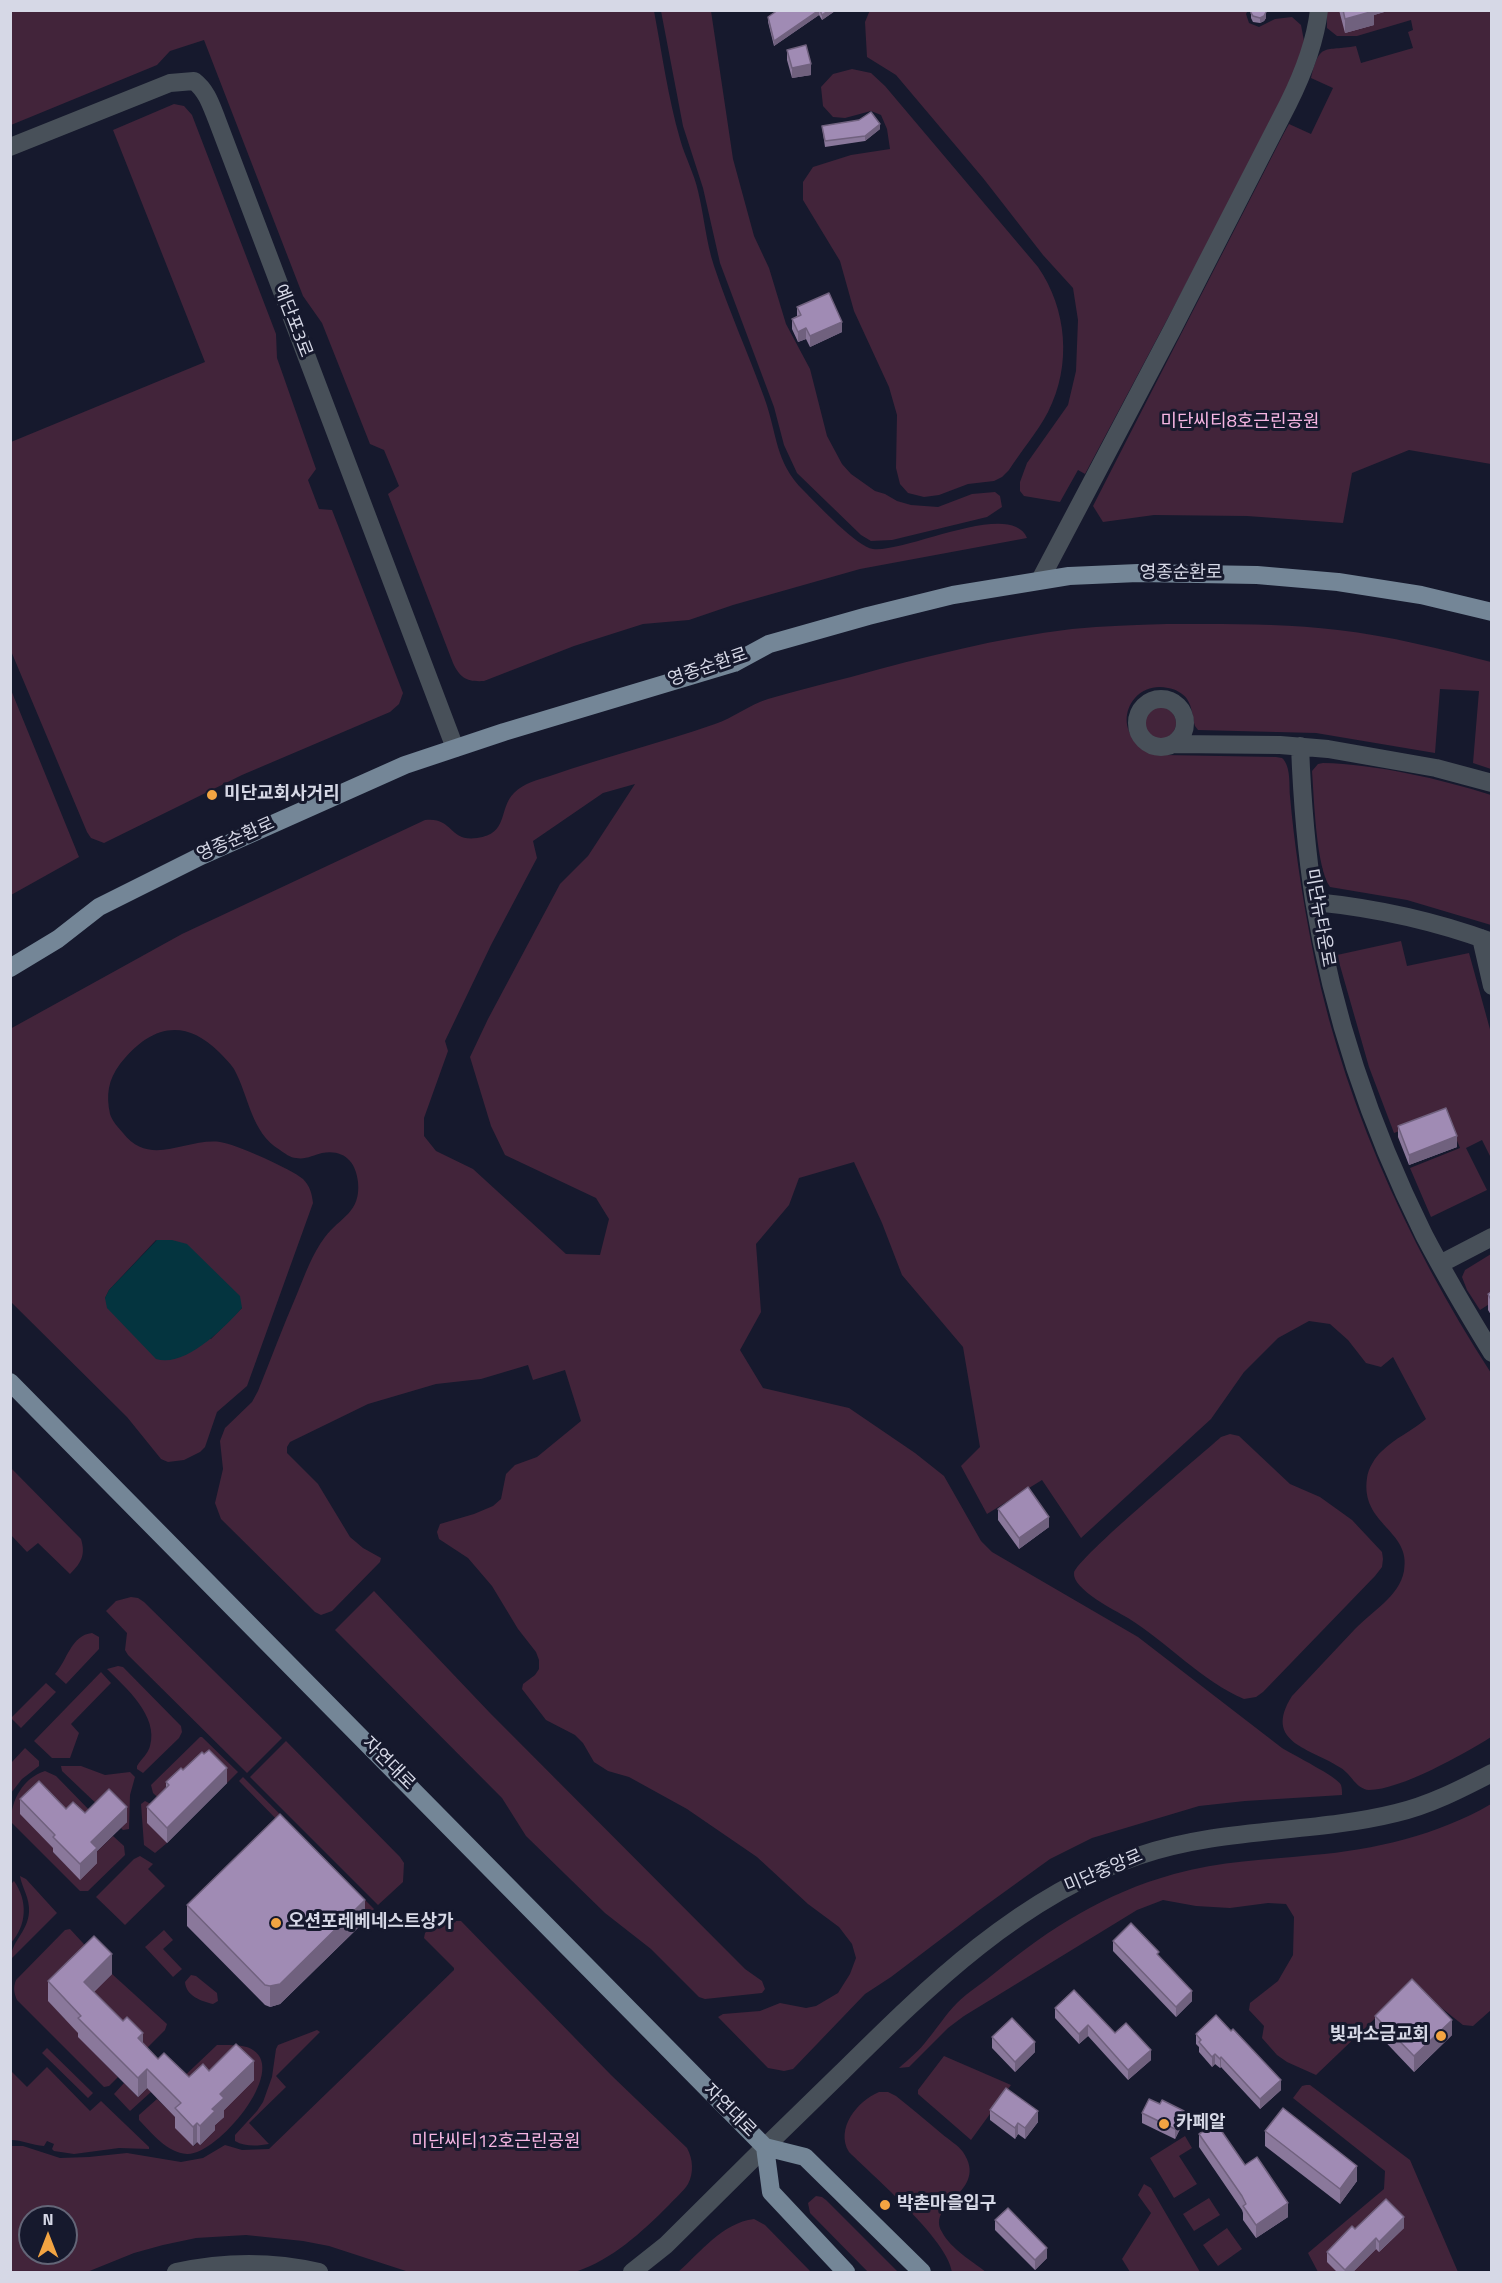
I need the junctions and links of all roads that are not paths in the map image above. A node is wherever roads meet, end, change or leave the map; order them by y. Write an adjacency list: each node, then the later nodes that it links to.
1 (1319, 10): 3 (street)
2 (10, 147): 7 (street, 예단포3로)
3 (1040, 580): 4 (main road, 영종순환로); 7 (main road, 영종순환로)
4 (1491, 612)
5 (1173, 744): 6 (street)
6 (1299, 746): 8 (street); 9 (street, 미단뉴타운로)
7 (455, 748): 11 (main road, 영종순환로)
8 (1491, 783)
9 (1315, 902): 10 (street); 14 (street, 미단뉴타운로)
10 (1486, 940): 12 (street)
11 (10, 968)
12 (1491, 986)
13 (1491, 1237): 14 (street)
14 (1440, 1264): 15 (street, 미단뉴타운로)
15 (1491, 1353)
16 (10, 1382): 18 (main road, 자연대로)
17 (1491, 1773): 18 (street, 미단중앙로)
18 (765, 2147): 21 (street, 미단중앙로); 22 (main road, 자연대로); 23 (main road, 자연대로)
19 (176, 2272): 20 (street)
20 (319, 2272)
21 (632, 2272)
22 (846, 2272)
23 (922, 2272)

